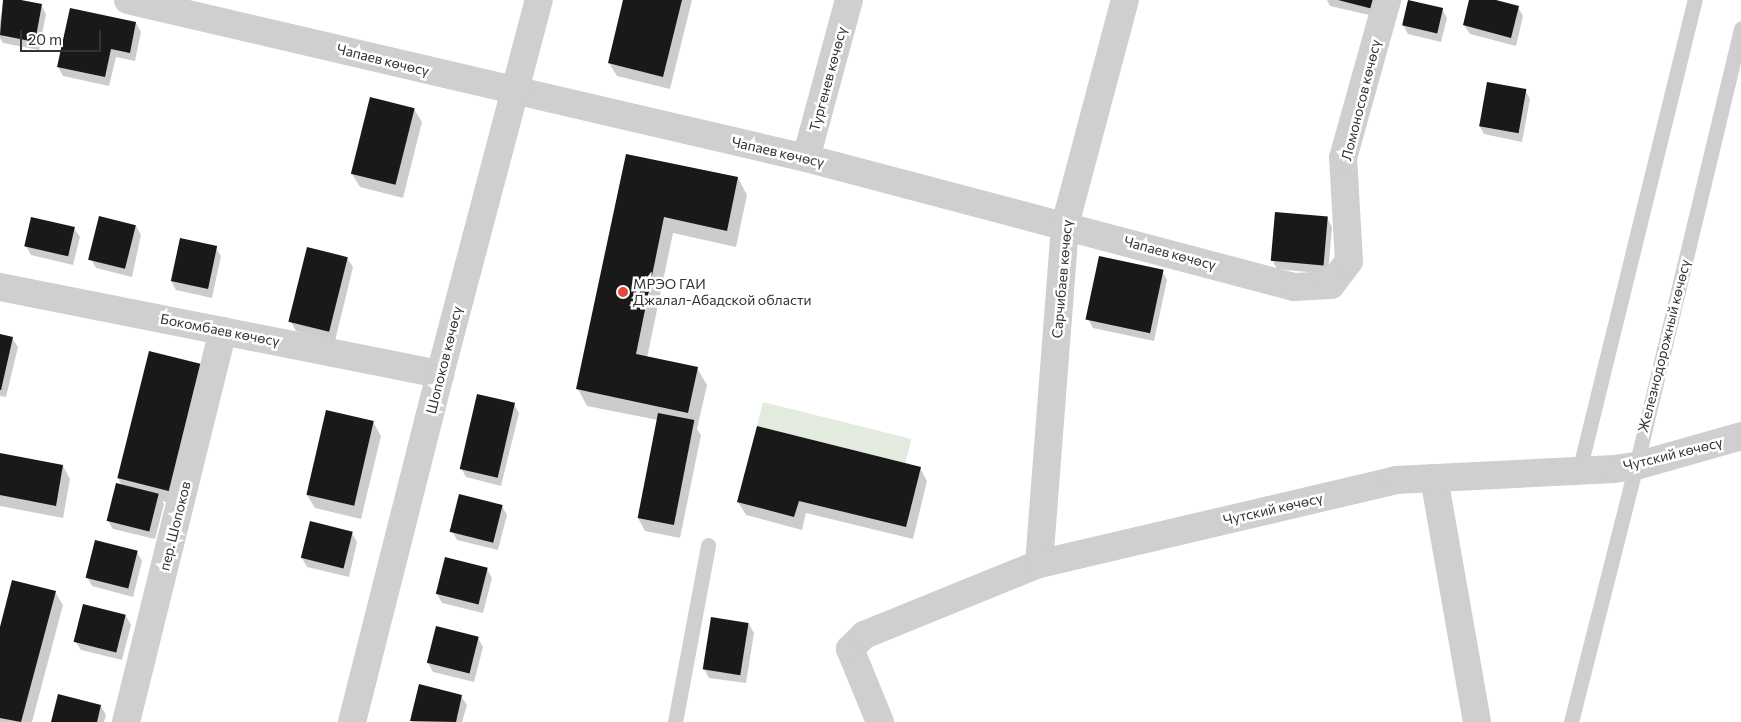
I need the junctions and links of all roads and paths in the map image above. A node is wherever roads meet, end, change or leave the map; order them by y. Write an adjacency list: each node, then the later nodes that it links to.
1 (128, 0): 7 (street, Чапаев көчөсү)
2 (539, 0): 9 (street, Шопоков көчөсү)
3 (849, 0): 10 (street, Тургенев көчөсү)
4 (1125, 0): 11 (street, Сарчибаев көчөсү)
5 (1387, 0): 12 (street, Ломоносов көчөсү)
6 (1695, 0): 18 (lane)
7 (225, 11): 9 (street, Чапаев көчөсү)
8 (1741, 28): 17 (lane, Железнодорожный көчөсү)
9 (514, 92): 10 (street, Чапаев көчөсү); 15 (street, Шопоков көчөсү)
10 (806, 158): 11 (street, Чапаев көчөсү)
11 (1065, 225): 12 (street, Чапаев көчөсү); 21 (street, Сарчибаев көчөсү)
12 (1331, 285)
13 (0, 286): 14 (street, Бокомбаев көчөсү)
14 (223, 331): 15 (street, Бокомбаев көчөсү); 22 (street, пер. Шопоков)
15 (440, 374): 23 (street, Шопоков көчөсү)
16 (1741, 436): 17 (street, Чутский көчөсү)
17 (1636, 466): 18 (street, Чутский көчөсү); 27 (lane, Железнодорожный көчөсү)
18 (1579, 471): 19 (street, Чутский көчөсү)
19 (1434, 478): 21 (street, Чутский көчөсү); 26 (street)
20 (708, 545): 24 (lane)
21 (1039, 564): 25 (street, Чутский көчөсү)
22 (126, 722)
23 (352, 722)
24 (674, 722)
25 (880, 722)
26 (1478, 722)
27 (1571, 722)

